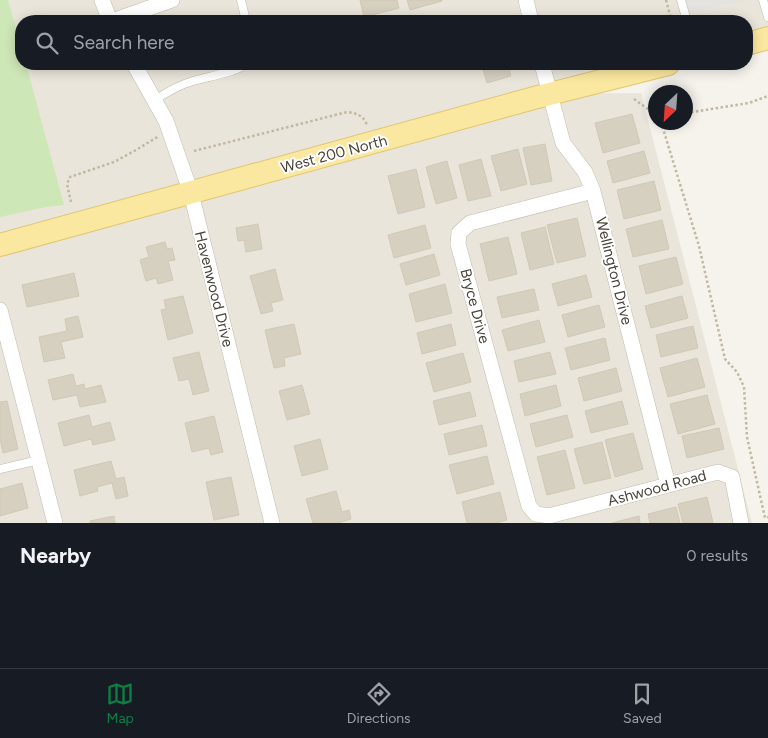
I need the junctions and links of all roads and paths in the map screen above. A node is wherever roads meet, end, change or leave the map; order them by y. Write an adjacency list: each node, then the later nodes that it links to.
1 (102, 0): 8 (street)
2 (172, 0): 9 (street)
3 (241, 0): 10 (lane)
4 (526, 0): 11 (street)
5 (666, 0): 12 (path)
6 (681, 0): 13 (lane)
7 (763, 0): 14 (lane)
8 (108, 15)
9 (128, 15)
10 (245, 15)
11 (530, 15)
12 (670, 15)
13 (685, 15)
14 (768, 17)
15 (768, 38): 16 (main road)
16 (753, 42)
17 (138, 70): 24 (street, Havenwood Drive)
18 (234, 70): 24 (lane)
19 (543, 70): 21 (street, Wellington Drive)
20 (644, 70): 21 (main road, West 200 North)
21 (549, 94): 31 (street, Wellington Drive); 32 (main road, West 200 North)
22 (768, 96): 26 (path)
23 (634, 99): 25 (path)
24 (155, 100): 32 (street, Havenwood Drive)
25 (648, 109)
26 (693, 112)
27 (367, 125): 30 (path)
28 (663, 130): 41 (path)
29 (159, 136): 33 (path)
30 (194, 151)
31 (594, 191): 39 (street, Wellington Drive); 40 (street, Bryce Drive)
32 (191, 193): 34 (main road, West 200 North); 43 (street, Havenwood Drive)
33 (71, 202)
34 (0, 245)
35 (0, 310): 36 (street)
36 (6, 361): 37 (street)
37 (39, 460): 38 (lane); 42 (street)
38 (0, 470)
39 (668, 485): 40 (street, Ashwood Road); 44 (street, Ashwood Road)
40 (536, 514)
41 (768, 517)
42 (55, 523)
43 (272, 523)
44 (741, 523)

